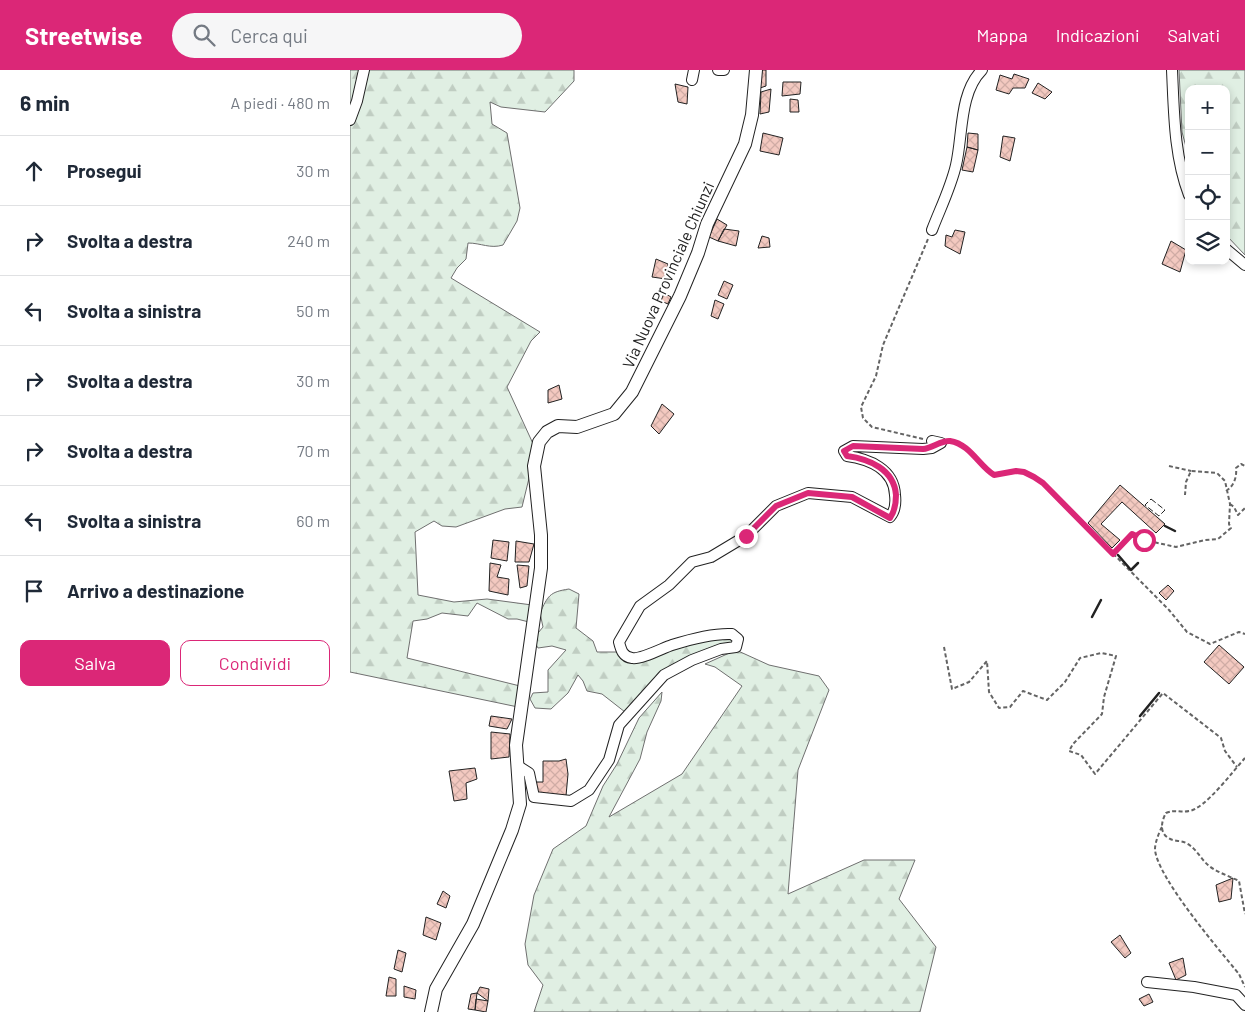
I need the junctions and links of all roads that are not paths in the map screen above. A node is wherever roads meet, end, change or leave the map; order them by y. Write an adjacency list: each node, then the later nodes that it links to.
1 (364, 70): 7 (street)
2 (718, 70): 3 (street)
3 (724, 70)
4 (756, 70): 13 (main road, Via Nuova Provinciale Chiunzi)
5 (982, 70): 9 (street)
6 (1172, 70): 8 (street)
7 (350, 120)
8 (1185, 186)
9 (932, 230)
10 (1230, 252): 11 (street)
11 (1245, 265)
12 (937, 442): 13 (street)
13 (518, 766): 16 (main road, Via Nuova Provinciale Chiunzi)
14 (1147, 982): 15 (street)
15 (1245, 1005)
16 (431, 1012)

